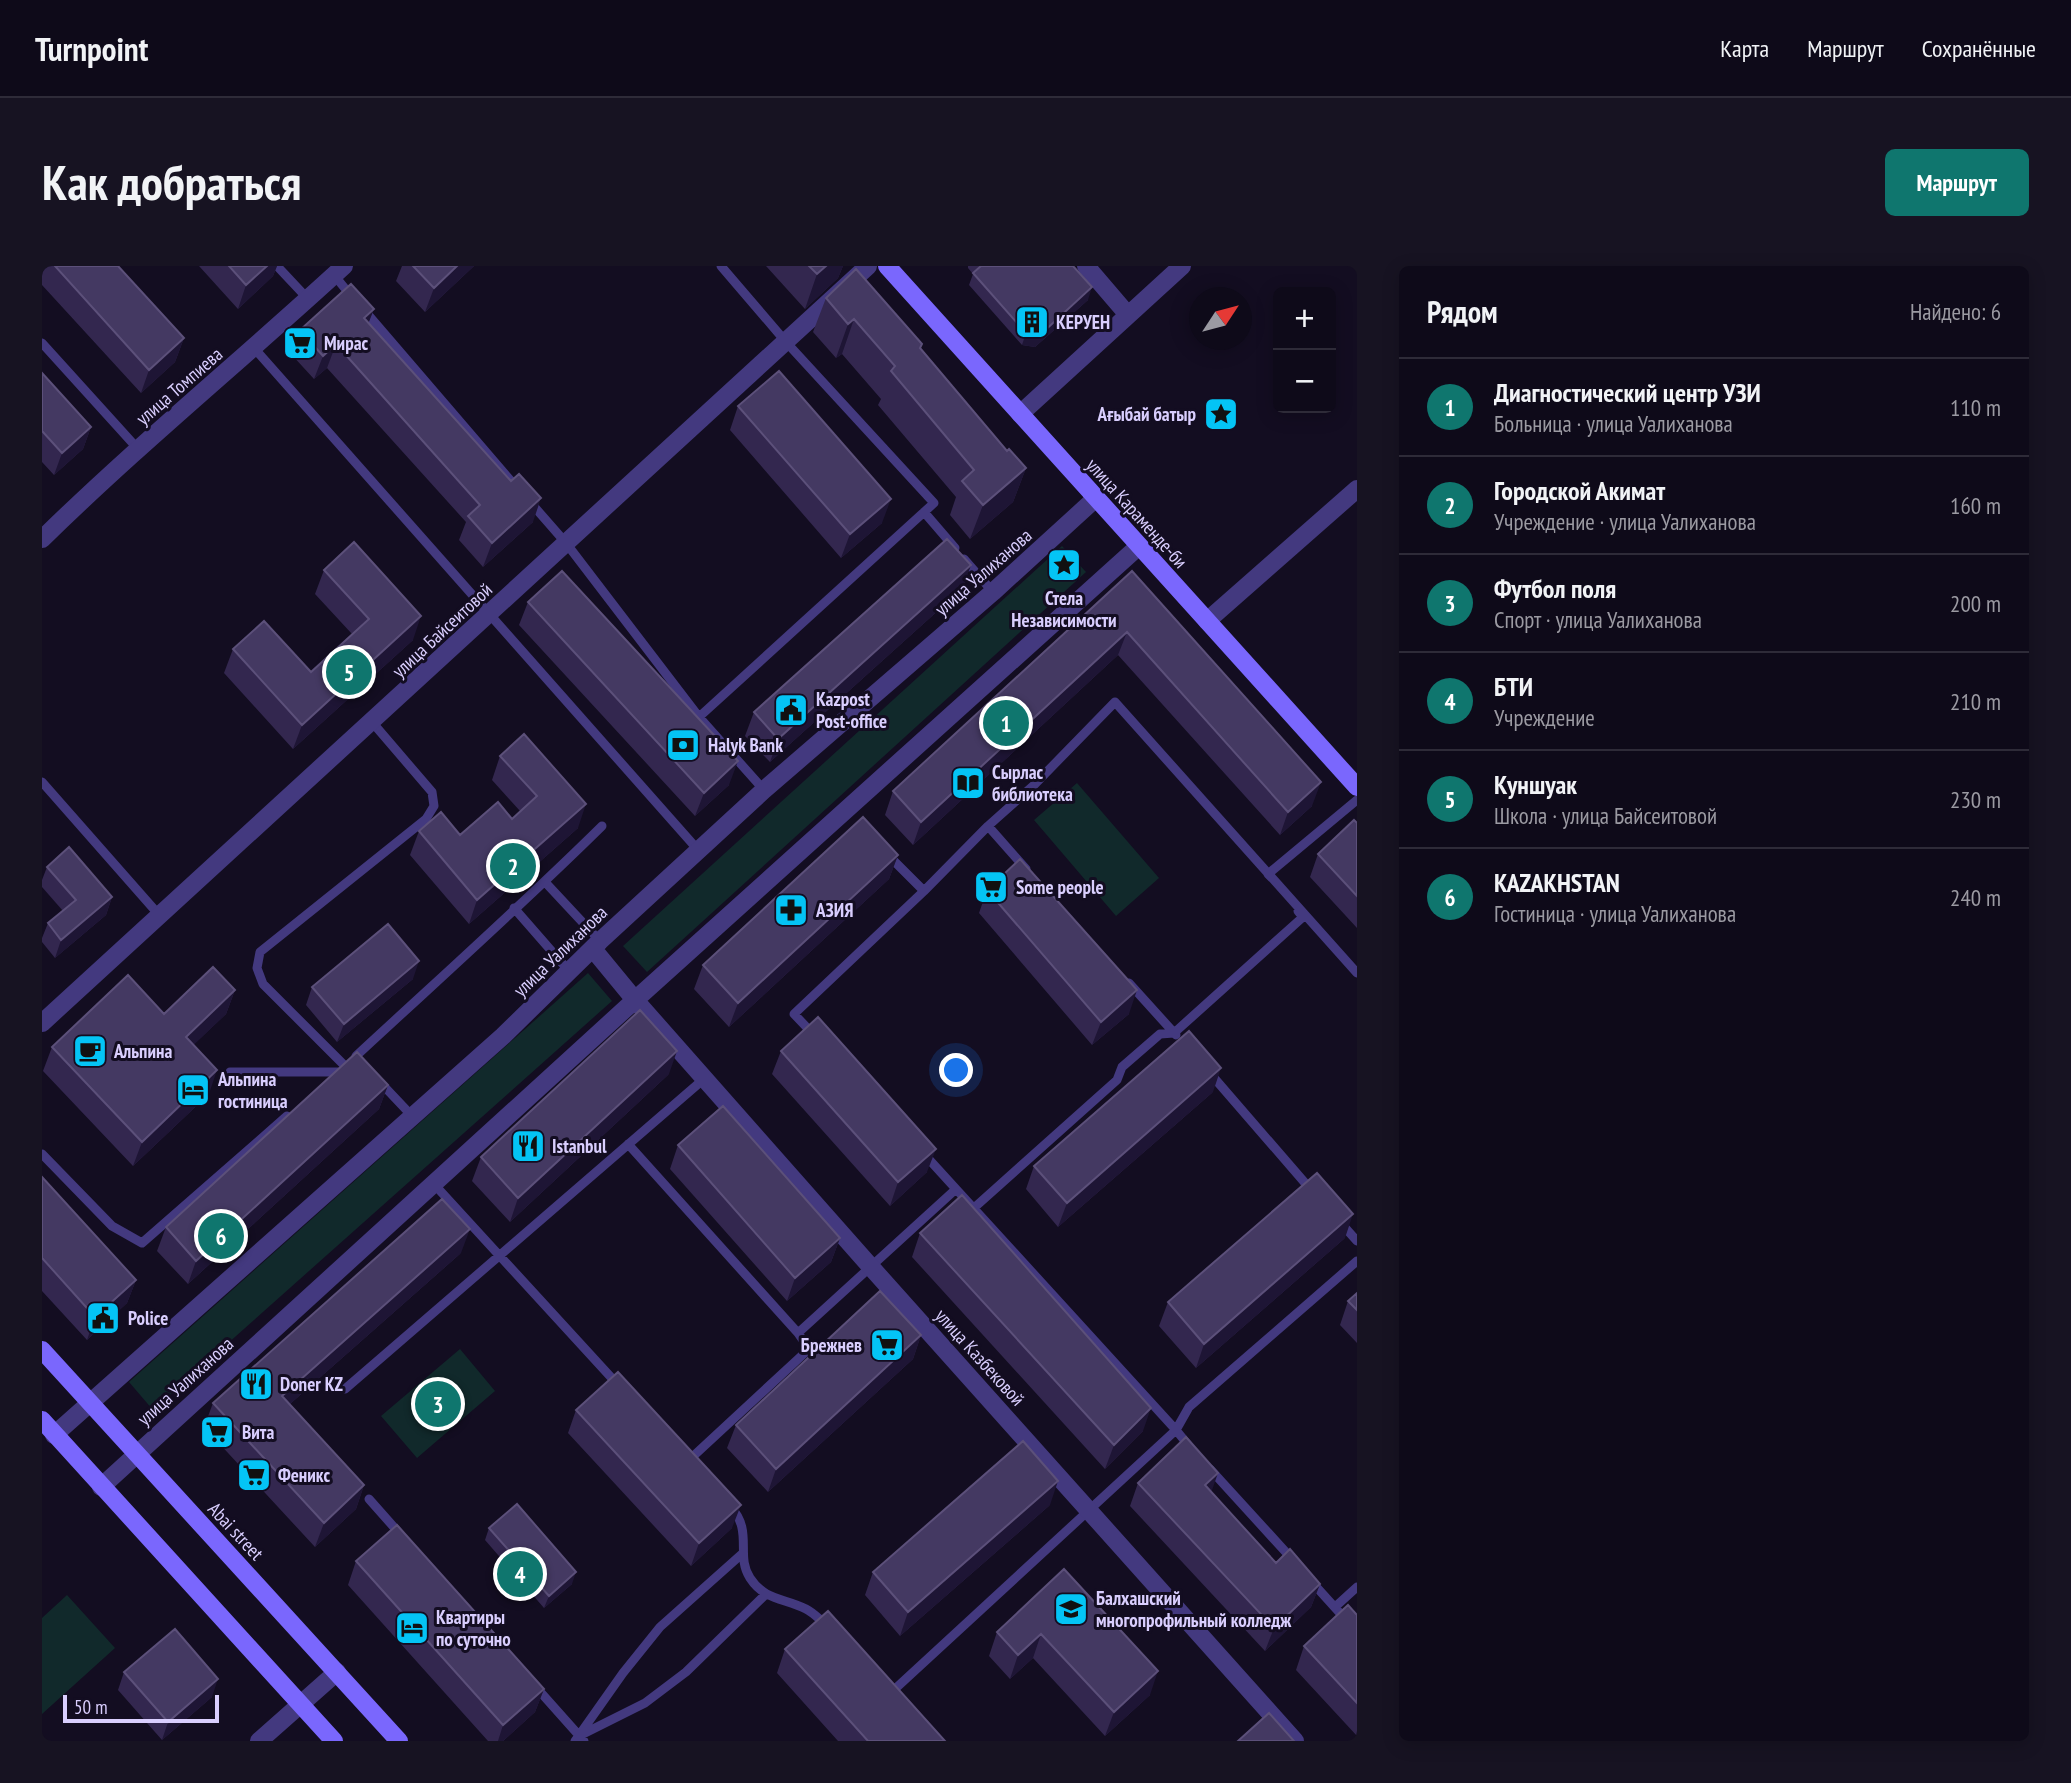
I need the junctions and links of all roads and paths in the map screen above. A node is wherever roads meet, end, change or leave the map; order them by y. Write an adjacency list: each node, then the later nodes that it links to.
1 (277, 266): 8 (lane)
2 (720, 266): 10 (lane)
3 (868, 266): 10 (street, улица Байсеитовой)
4 (887, 266): 13 (main road, улица Караменде-би)
5 (1086, 266): 9 (street)
6 (1182, 266): 9 (street)
7 (339, 270): 8 (street, улица Томпиева); 19 (lane)
8 (308, 299): 12 (street, улица Томпиева)
9 (1128, 315): 13 (street)
10 (786, 342): 17 (lane); 19 (street, улица Байсеитовой)
11 (42, 344): 14 (lane)
12 (254, 348): 14 (street, улица Томпиева); 22 (lane)
13 (1020, 414): 16 (main road, улица Караменде-би)
14 (138, 449): 18 (street, улица Томпиева)
15 (1355, 496): 23 (street)
16 (1096, 498): 20 (main road, улица Караменде-би); 21 (street, улица Уалиханова)
17 (924, 512): 21 (lane); 24 (lane)
18 (44, 532)
19 (566, 544): 22 (street, улица Байсеитовой); 24 (lane)
20 (1139, 546): 23 (main road, улица Караменде-би); 44 (street, улица Уалиханова)
21 (993, 592): 28 (street, улица Уалиханова)
22 (490, 614): 25 (street, улица Байсеитовой); 33 (lane)
23 (1207, 621): 27 (main road, улица Караменде-би)
24 (699, 717): 28 (lane)
25 (372, 722): 39 (street, улица Байсеитовой); 52 (lane)
26 (42, 782): 39 (lane)
27 (1357, 788)
28 (764, 789): 33 (street, улица Уалиханова)
29 (1357, 800): 34 (lane)
30 (601, 826): 36 (lane)
31 (988, 826): 34 (lane); 35 (lane); 37 (lane)
32 (881, 846): 37 (lane)
33 (699, 851): 40 (street, улица Уалиханова)
34 (1268, 874): 43 (lane); 46 (lane)
35 (1034, 878)
36 (545, 882): 38 (lane); 40 (lane)
37 (924, 891): 47 (lane)
38 (514, 908): 41 (lane); 49 (lane)
39 (160, 916): 45 (street, улица Байсеитовой)
40 (596, 945): 41 (street, улица Уалиханова); 44 (street, улица Казбековой)
41 (569, 971): 58 (street, улица Уалиханова)
42 (1118, 971): 46 (lane)
43 (1357, 973)
44 (635, 1000): 55 (street, улица Казбековой); 62 (street, улица Уалиханова)
45 (42, 1023)
46 (1174, 1033): 48 (lane); 65 (lane)
47 (821, 1043)
48 (1184, 1044)
49 (356, 1056): 51 (lane); 52 (lane)
50 (1202, 1065): 64 (lane)
51 (365, 1066)
52 (342, 1069): 53 (lane); 56 (lane)
53 (230, 1072)
54 (375, 1076): 58 (lane)
55 (705, 1078): 59 (lane); 70 (street, улица Казбековой)
56 (328, 1081)
57 (297, 1108): 61 (lane)
58 (412, 1117): 75 (street, улица Уалиханова)
59 (628, 1144): 68 (lane); 71 (lane)
60 (920, 1150): 63 (lane)
61 (42, 1154)
62 (433, 1183): 68 (lane); 81 (street, улица Уалиханова)
63 (956, 1189): 65 (lane); 70 (lane)
64 (1321, 1200)
65 (975, 1207): 77 (lane)
66 (1330, 1210): 67 (lane)
67 (1357, 1241)
68 (499, 1256): 73 (lane); 74 (lane)
69 (1357, 1261): 77 (lane)
70 (870, 1266): 71 (lane); 88 (street, улица Казбековой)
71 (798, 1334): 82 (lane)
72 (42, 1350): 75 (main road, Abai street)
73 (345, 1390)
74 (622, 1390)
75 (90, 1404): 78 (street, улица Уалиханова); 81 (main road, Abai street)
76 (42, 1420): 78 (main road)
77 (1176, 1430): 80 (lane); 88 (lane)
78 (54, 1435): 85 (main road)
79 (679, 1451): 82 (lane)
80 (1194, 1451)
81 (136, 1454): 85 (street, улица Уалиханова); 98 (main road, Abai street)
82 (688, 1461): 84 (lane)
83 (1204, 1462): 91 (lane)
84 (696, 1470)
85 (101, 1487): 103 (main road)
86 (721, 1496): 90 (lane)
87 (369, 1499): 89 (lane)
88 (1089, 1509): 101 (lane); 108 (street, улица Казбековой)
89 (405, 1540)
90 (743, 1553): 94 (lane); 104 (lane)
91 (1297, 1566)
92 (1307, 1576): 95 (lane)
93 (1357, 1587): 95 (lane)
94 (765, 1595): 97 (lane); 104 (lane)
95 (1335, 1607): 96 (lane)
96 (1357, 1632)
97 (839, 1636)
98 (337, 1672): 103 (street); 107 (main road, Abai street)
99 (525, 1674): 104 (lane)
100 (887, 1679): 101 (lane)
101 (896, 1688): 102 (lane)
102 (904, 1697)
103 (300, 1703): 105 (street); 106 (main road)
104 (580, 1739)
105 (259, 1741)
106 (334, 1741)
107 (399, 1741)
108 (1295, 1741)

